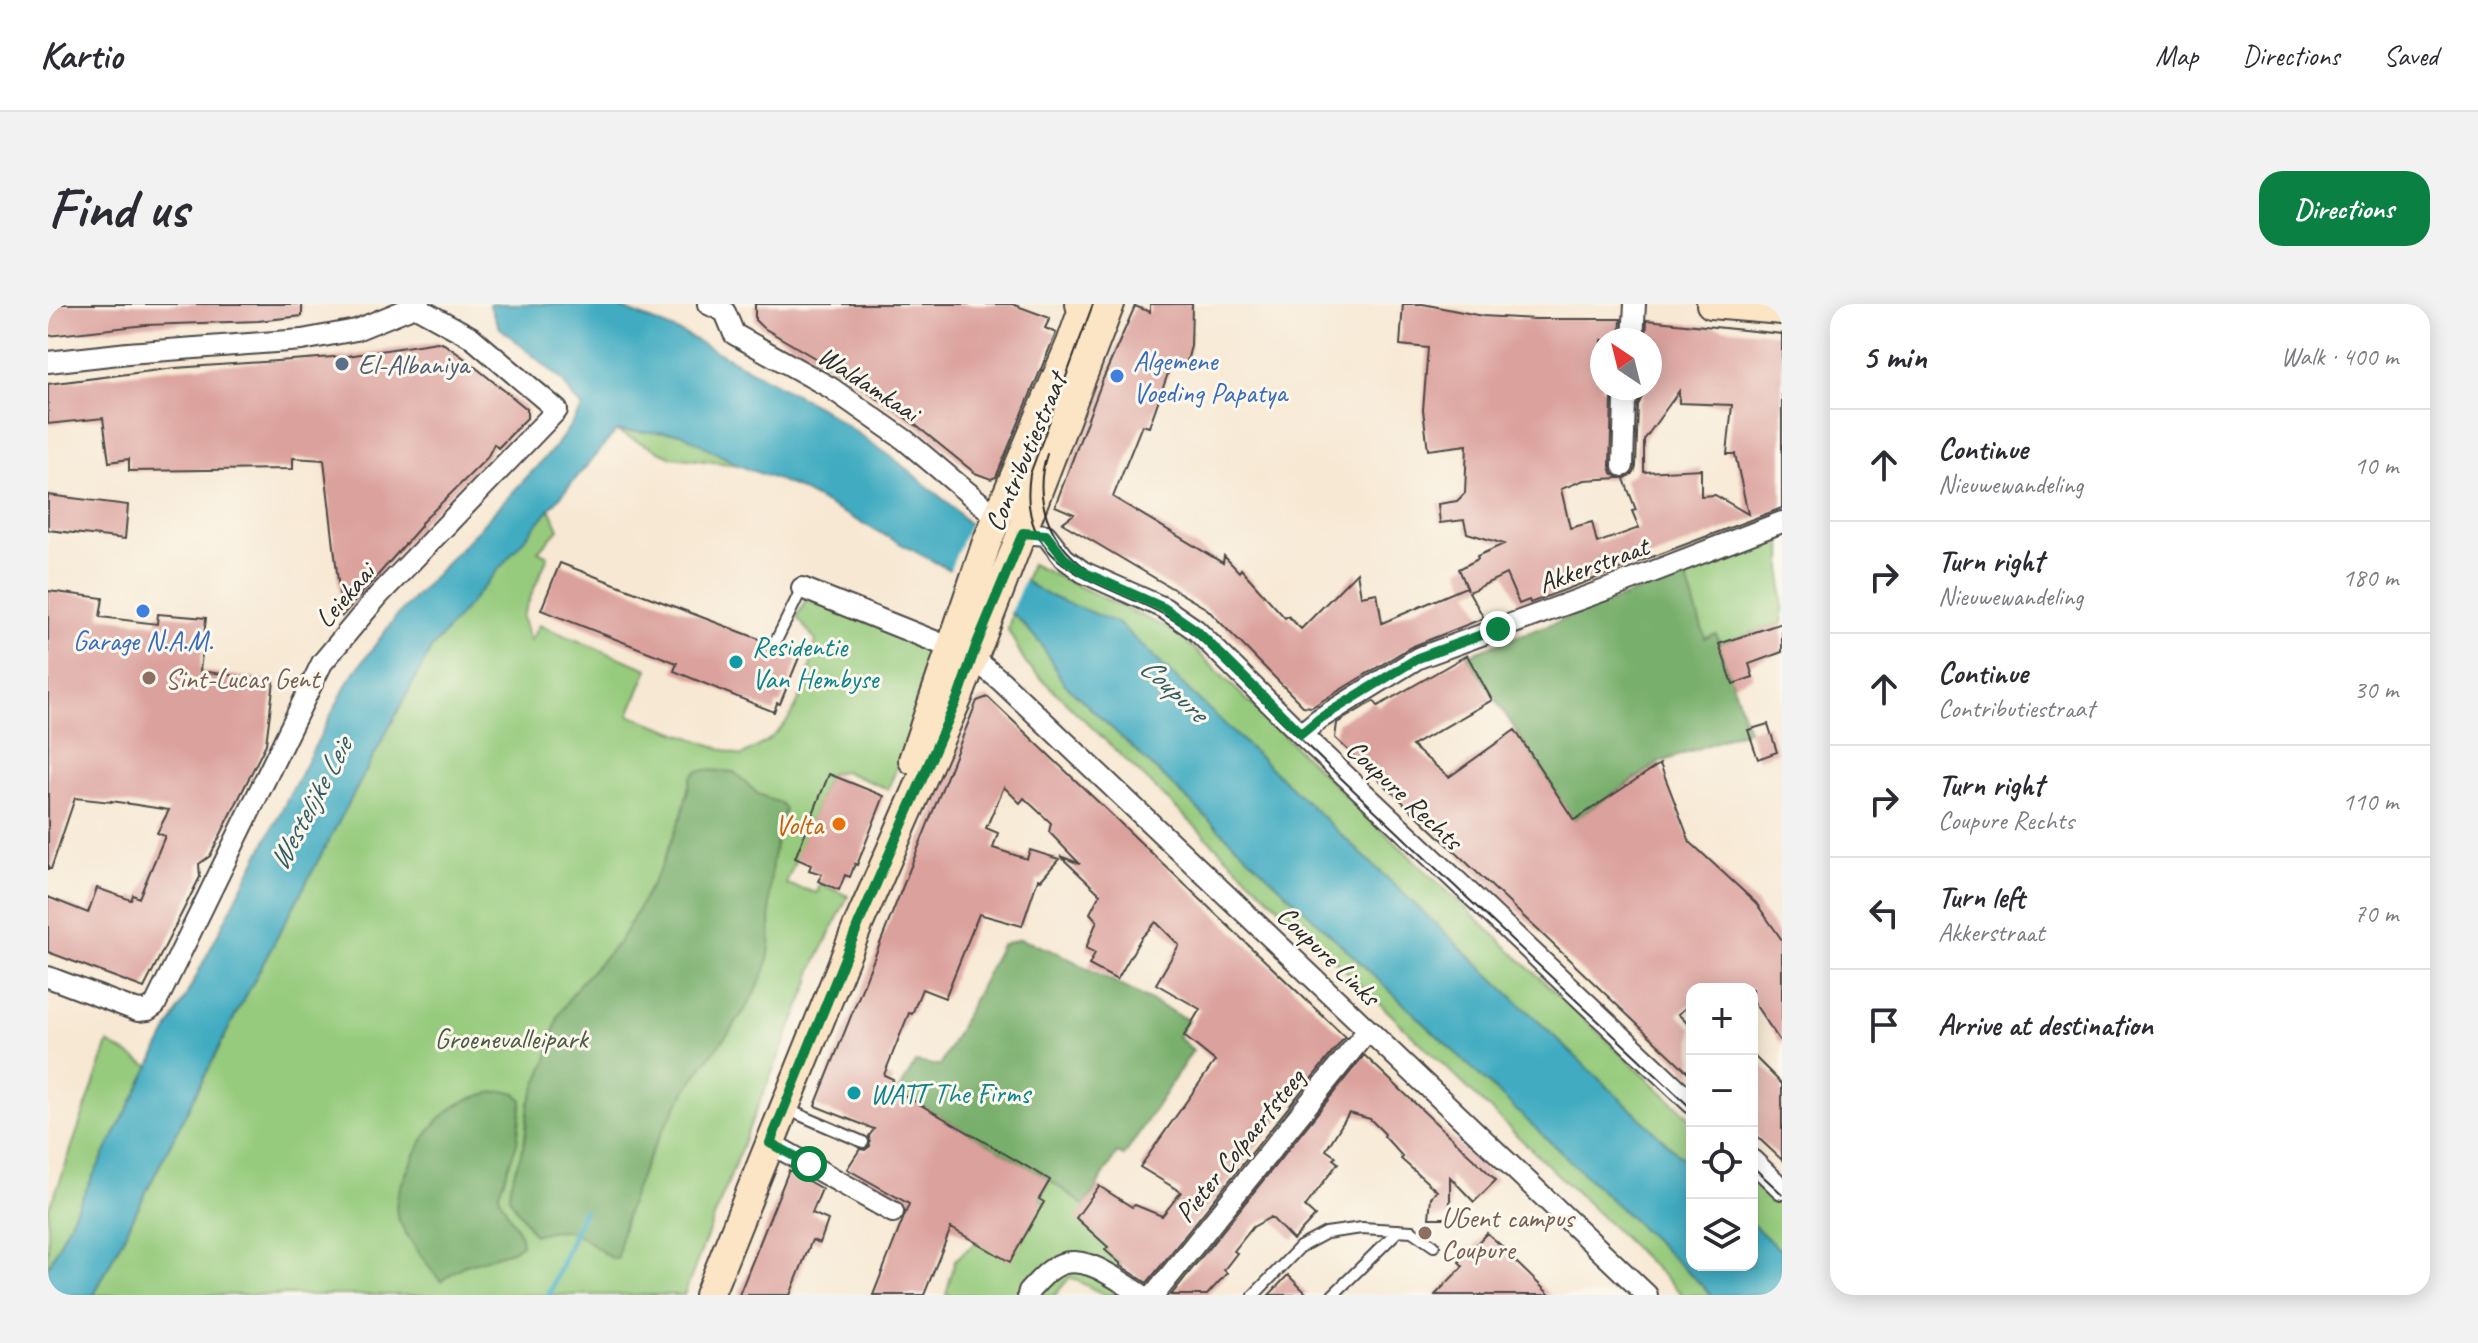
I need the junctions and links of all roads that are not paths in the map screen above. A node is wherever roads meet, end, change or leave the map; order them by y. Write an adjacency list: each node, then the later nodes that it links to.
1 (378, 304): 7 (street)
2 (1080, 304): 14 (main road, Contributiestraat)
3 (1110, 304): 15 (main road, Contributiestraat)
4 (1635, 304): 9 (street)
5 (1711, 304): 8 (main road)
6 (721, 307): 14 (street, Waldamkaai)
7 (411, 308): 10 (street); 21 (street, Leiekaai)
8 (1782, 310)
9 (1634, 328)
10 (48, 362)
11 (1625, 400): 12 (street)
12 (1623, 466)
13 (1782, 522): 20 (street, Akkerstraat)
14 (994, 527): 17 (main road, Contributiestraat)
15 (1019, 543): 17 (main road, Contributiestraat); 20 (street, Coupure Rechts)
16 (802, 588): 18 (lane); 19 (street, Coupure Links)
17 (978, 608): 19 (main road)
18 (774, 645)
19 (961, 652): 22 (street, Coupure Links); 24 (main road)
20 (1301, 734): 23 (street, Coupure Rechts)
21 (48, 977)
22 (1368, 1030): 35 (street, Pieter Colpaertsteeg); 38 (street, Coupure Links)
23 (1686, 1097)
24 (785, 1108): 25 (lane); 26 (main road)
25 (863, 1142)
26 (770, 1143): 29 (street); 32 (main road)
27 (1758, 1164): 28 (street)
28 (1778, 1177)
29 (893, 1212)
30 (1399, 1230): 31 (lane); 36 (lane); 37 (lane)
31 (1434, 1246)
32 (709, 1295)
33 (1028, 1295): 34 (street)
34 (1142, 1295)
35 (1154, 1295)
36 (1254, 1295)
37 (1333, 1295)
38 (1647, 1295)

